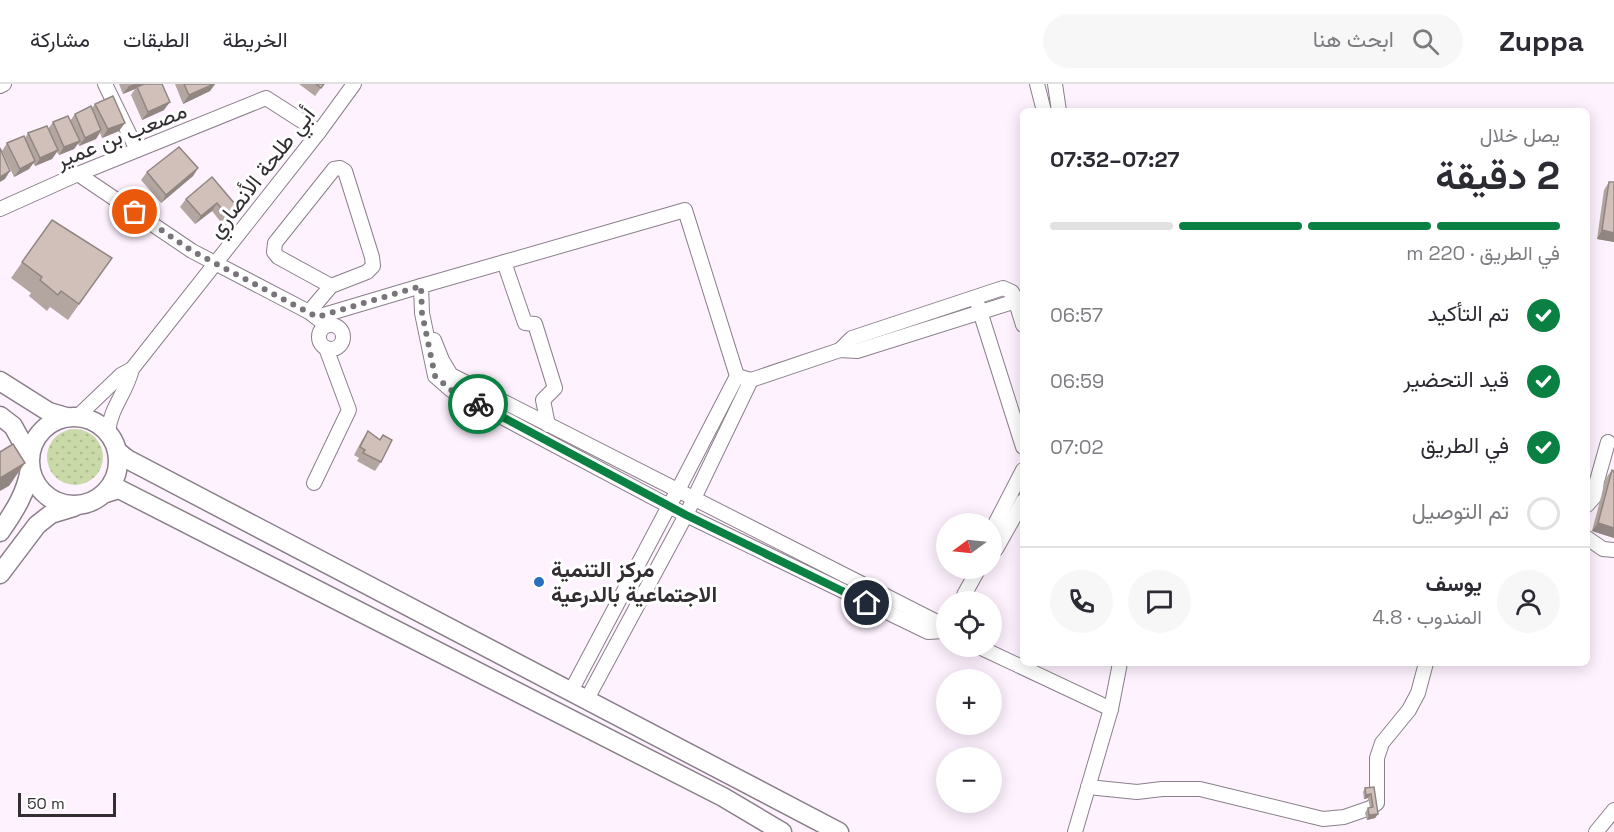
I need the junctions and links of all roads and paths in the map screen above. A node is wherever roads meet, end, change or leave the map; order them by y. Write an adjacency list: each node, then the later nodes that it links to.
1 (105, 84): 8 (street)
2 (354, 84): 7 (street, أبي طلحة الأنصاري)
3 (1037, 84): 5 (street)
4 (1055, 84): 6 (street)
5 (1043, 108)
6 (1059, 108)
7 (319, 132): 8 (street, مصعب بن عمير); 12 (street, أبي طلحة الأنصاري)
8 (137, 150): 9 (street, مصعب بن عمير)
9 (78, 174): 10 (street, مصعب بن عمير); 12 (street)
10 (0, 208)
11 (504, 262): 14 (street); 24 (street); 29 (street)
12 (216, 263): 20 (street); 23 (street, أبي طلحة الأنصاري)
13 (331, 286): 13 (street); 20 (street)
14 (421, 286): 17 (street); 20 (street)
15 (975, 297): 16 (street); 18 (street); 22 (street)
16 (1017, 301): 18 (street); 19 (street)
17 (422, 313): 29 (street); 42 (street)
18 (980, 313): 22 (street); 31 (street)
19 (1020, 313)
20 (317, 318): 21 (street); 21 (street)
21 (326, 348): 36 (street)
22 (840, 350): 25 (street)
23 (132, 369): 28 (street, أبي طلحة الأنصاري); 30 (street, أبي طلحة الأنصاري)
24 (737, 376): 25 (street); 37 (street)
25 (751, 380): 39 (street)
26 (0, 381): 28 (main road)
27 (0, 416): 34 (main road)
28 (71, 417): 30 (main road); 34 (main road)
29 (548, 425): 37 (street)
30 (108, 432): 33 (main road)
31 (1020, 437)
32 (1608, 442): 40 (street)
33 (117, 451): 38 (main road); 56 (main road)
34 (30, 461): 41 (main road); 46 (main road)
35 (1020, 476): 44 (street)
36 (314, 483)
37 (678, 490): 39 (street); 42 (street)
38 (106, 493): 41 (main road); 61 (main road)
39 (693, 499): 45 (street); 51 (street)
40 (1590, 502)
41 (82, 506): 50 (main road)
42 (669, 506): 45 (street); 56 (street)
43 (1020, 506): 47 (street)
44 (1001, 513)
45 (686, 515): 52 (street); 57 (street)
46 (0, 532)
47 (1002, 538)
48 (1590, 540): 49 (street)
49 (1614, 550)
50 (0, 574)
51 (936, 622)
52 (936, 632)
53 (1000, 657): 58 (street)
54 (1119, 666): 58 (street)
55 (1425, 666): 63 (street)
56 (571, 691): 57 (main road)
57 (587, 699): 59 (main road)
58 (1111, 709): 60 (street)
59 (733, 776): 61 (main road); 66 (main road)
60 (1088, 787): 63 (street); 64 (street)
61 (723, 797): 65 (main road)
62 (1614, 810): 68 (street)
63 (1344, 817): 67 (street)
64 (1074, 830)
65 (782, 832)
66 (839, 832)
67 (1342, 832)
68 (1596, 832)

